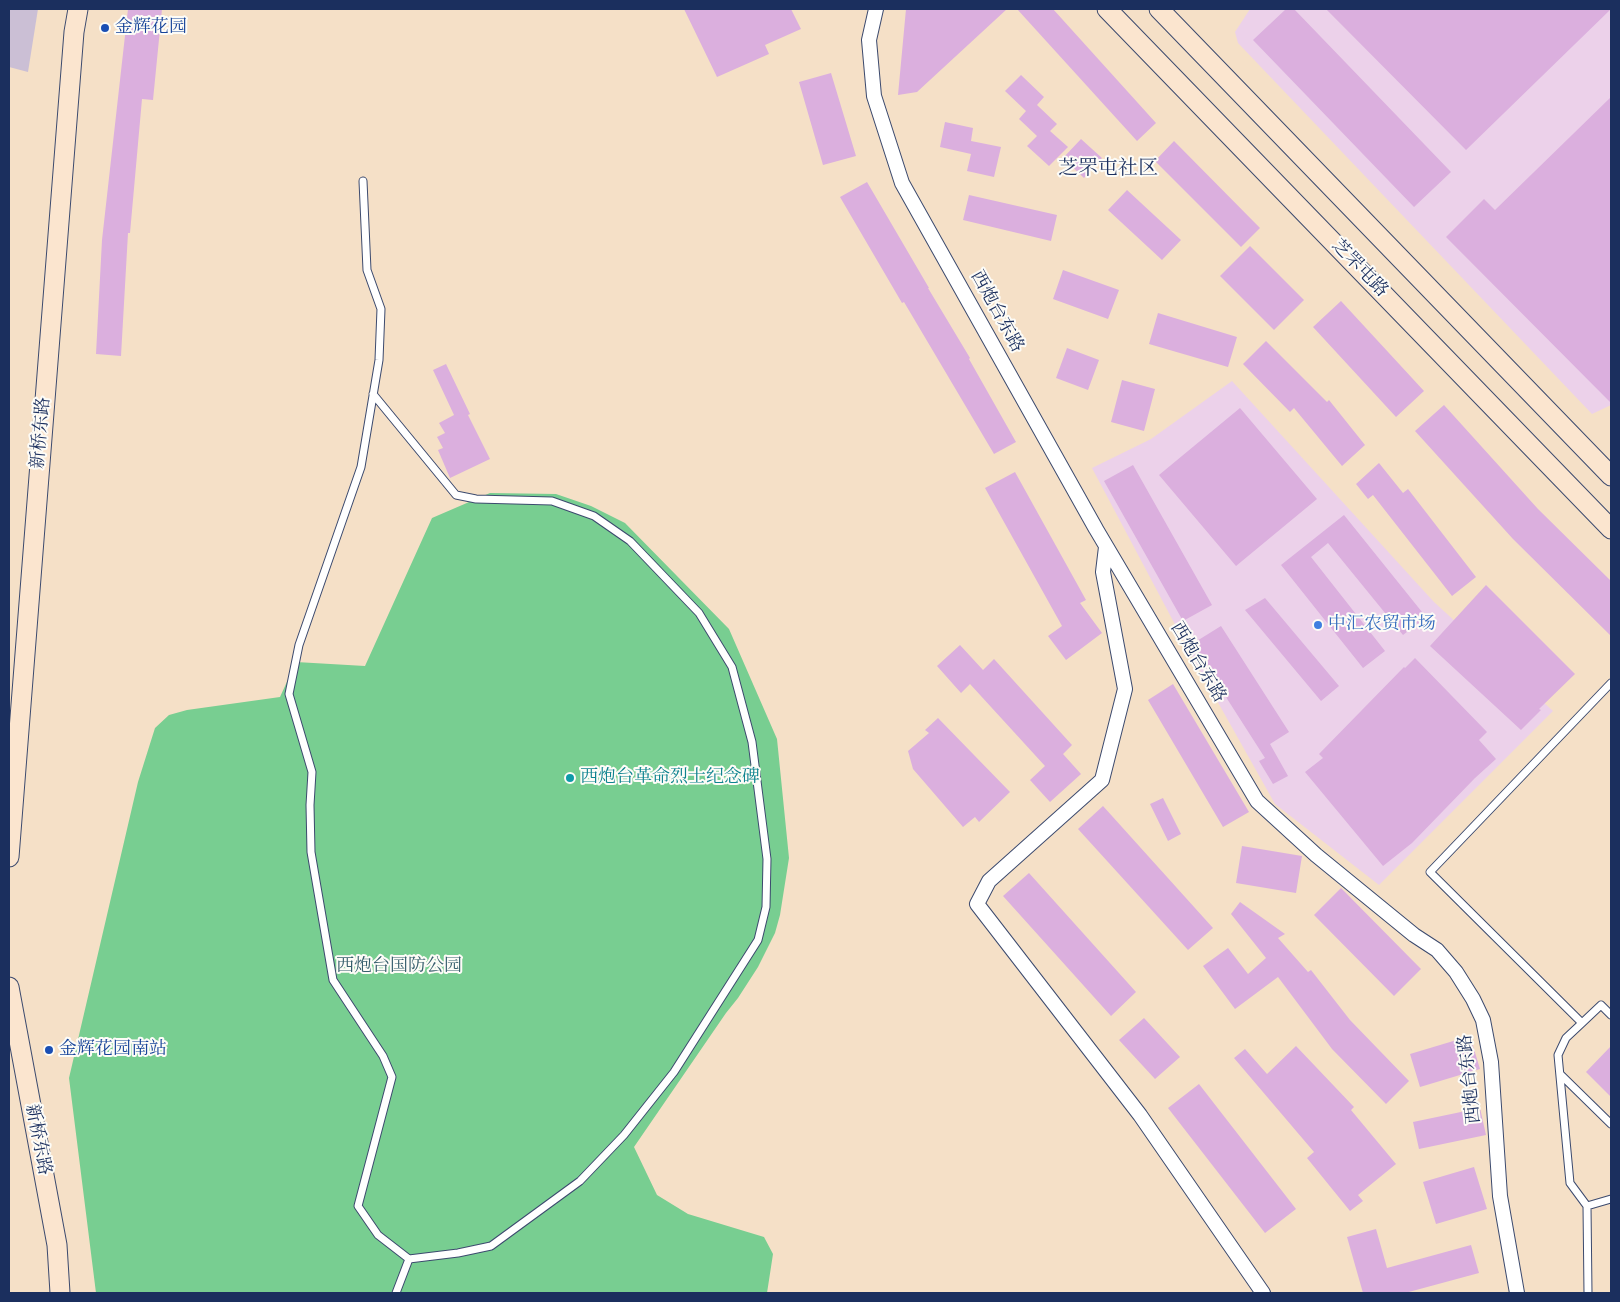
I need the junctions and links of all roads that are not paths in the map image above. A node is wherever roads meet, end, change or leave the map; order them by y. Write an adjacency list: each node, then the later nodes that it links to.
1 (78, 9): 11 (main road, 新桥东路)
2 (876, 9): 9 (street, 西炮台东路)
3 (1107, 9): 8 (main road, 芝罘屯路)
4 (1159, 9): 7 (main road)
5 (363, 181): 6 (lane)
6 (373, 394): 20 (lane); 20 (lane)
7 (1611, 476)
8 (1611, 529)
9 (1106, 546): 23 (street); 24 (street, 西炮台东路)
10 (1611, 682): 15 (lane)
11 (9, 858)
12 (9, 987): 14 (main road, 新桥东路)
13 (1611, 1015): 15 (lane)
14 (11, 1016): 21 (main road, 新桥东路)
15 (1582, 1023): 16 (lane)
16 (1560, 1074): 17 (lane); 19 (lane)
17 (1611, 1124)
18 (1611, 1199): 19 (lane)
19 (1587, 1206): 25 (lane)
20 (409, 1259): 22 (lane)
21 (60, 1293)
22 (396, 1293)
23 (1263, 1293)
24 (1517, 1293)
25 (1588, 1293)

